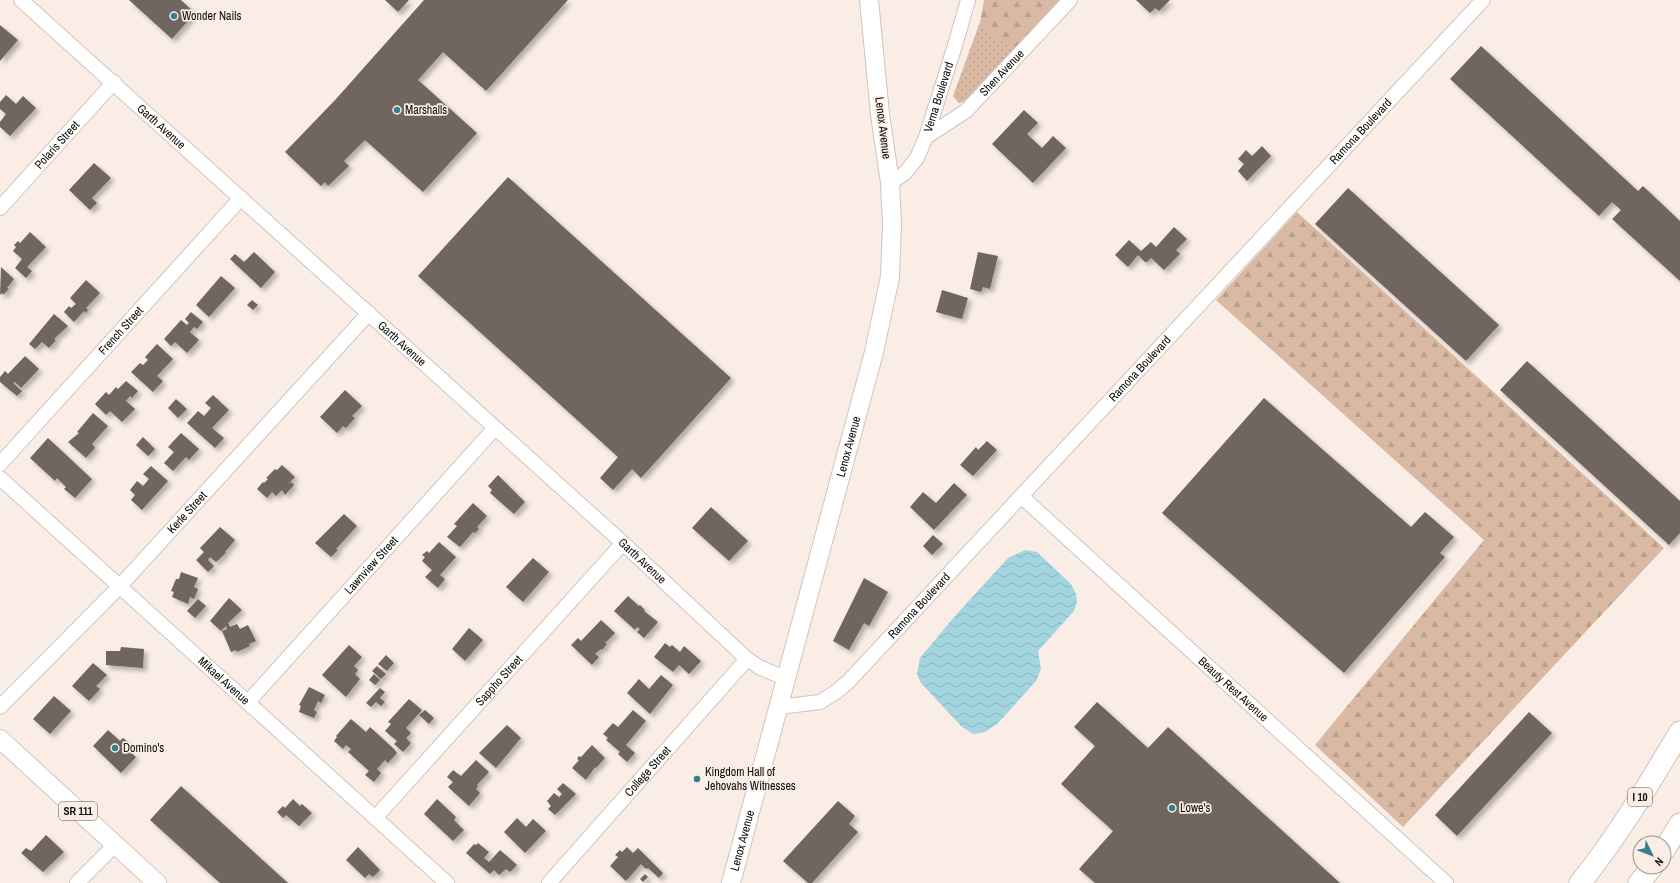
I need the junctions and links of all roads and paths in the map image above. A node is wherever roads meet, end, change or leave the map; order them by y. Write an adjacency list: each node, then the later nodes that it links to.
1 (21, 0): 6 (street, Garth Avenue)
2 (869, 0): 8 (main road, Lenox Avenue)
3 (968, 0): 7 (street, Verna Boulevard)
4 (1070, 0): 7 (street, Shen Avenue)
5 (1483, 0): 15 (street, Ramona Boulevard)
6 (114, 82): 9 (street, Garth Avenue); 10 (street, Polaris Street)
7 (926, 137): 8 (street, Verna Boulevard)
8 (890, 183): 19 (main road, Lenox Avenue)
9 (241, 198): 11 (street, Garth Avenue); 13 (street, French Street)
10 (0, 208)
11 (369, 313): 12 (street, Garth Avenue); 17 (street, Kerle Street)
12 (495, 428): 16 (street, Garth Avenue); 20 (street, Lawnview Street)
13 (0, 464)
14 (0, 478): 17 (street, Mikael Avenue)
15 (1021, 496): 22 (street, Ramona Boulevard); 35 (street, Beauty Rest Avenue)
16 (623, 543): 18 (street, Garth Avenue); 25 (street, Sappho Street)
17 (120, 586): 20 (street, Mikael Avenue); 21 (street, Kerle Street)
18 (747, 659): 19 (street, Garth Avenue); 33 (street, College Street)
19 (786, 679): 22 (main road, Lenox Avenue)
20 (248, 702): 25 (street, Mikael Avenue)
21 (0, 707)
22 (779, 707): 34 (main road, Lenox Avenue)
23 (1680, 732): 36 (highway, I 10)
24 (0, 739): 28 (main road, SR 111)
25 (375, 818): 32 (street, Mikael Avenue)
26 (1680, 824): 27 (highway)
27 (1672, 837)
28 (115, 845): 30 (street); 31 (main road, SR 111)
29 (1646, 875): 37 (highway)
30 (77, 883)
31 (157, 883)
32 (447, 883)
33 (549, 883)
34 (731, 883)
35 (1446, 883)
36 (1580, 883)
37 (1639, 883)

